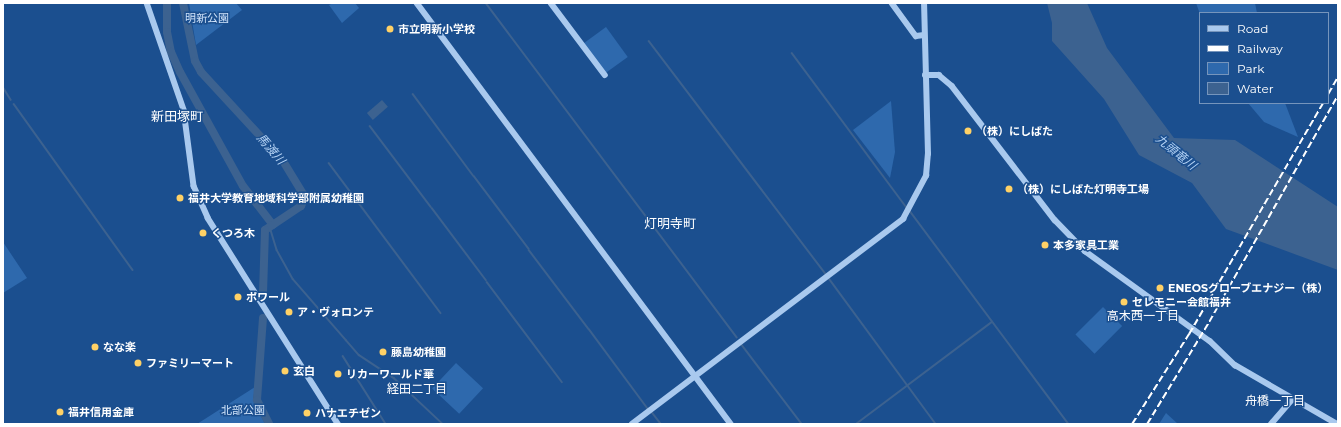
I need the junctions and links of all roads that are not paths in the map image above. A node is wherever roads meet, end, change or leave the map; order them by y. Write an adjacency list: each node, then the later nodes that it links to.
1 (147, 3): 11 (street)
2 (417, 3): 9 (street)
3 (551, 3): 7 (street)
4 (892, 3): 6 (street)
5 (924, 3): 6 (street)
6 (924, 35): 8 (street)
7 (605, 75)
8 (925, 75): 9 (street); 10 (street)
9 (695, 376): 12 (street); 13 (street)
10 (1293, 399): 14 (street); 15 (street)
11 (338, 424)
12 (632, 424)
13 (731, 424)
14 (1271, 424)
15 (1337, 424)

